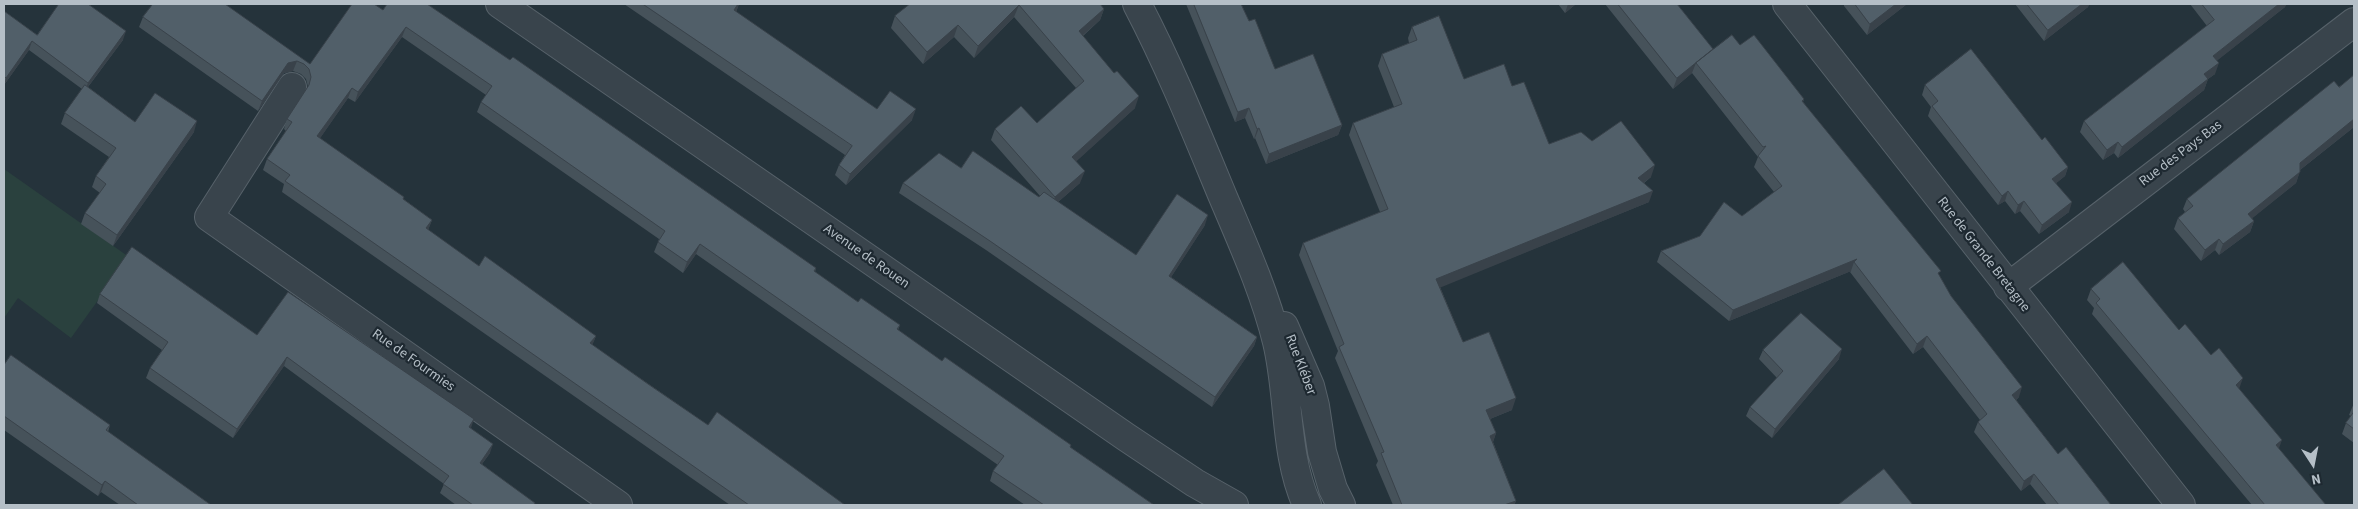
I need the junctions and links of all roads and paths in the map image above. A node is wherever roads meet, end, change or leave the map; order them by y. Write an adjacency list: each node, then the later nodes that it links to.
1 (500, 4): 9 (street, Avenue de Rouen)
2 (1137, 4): 6 (street, Rue Kléber)
3 (1787, 4): 7 (street, Rue de Grande Bretagne)
4 (2354, 22): 7 (street, Rue des Pays Bas)
5 (292, 87): 8 (street, Rue de Fourmies)
6 (1237, 231): 10 (street, Rue Kléber); 11 (street, Rue Kléber)
7 (2008, 287): 12 (street, Rue de Grande Bretagne)
8 (610, 503)
9 (1234, 505)
10 (1307, 505)
11 (1341, 505)
12 (2181, 505)

